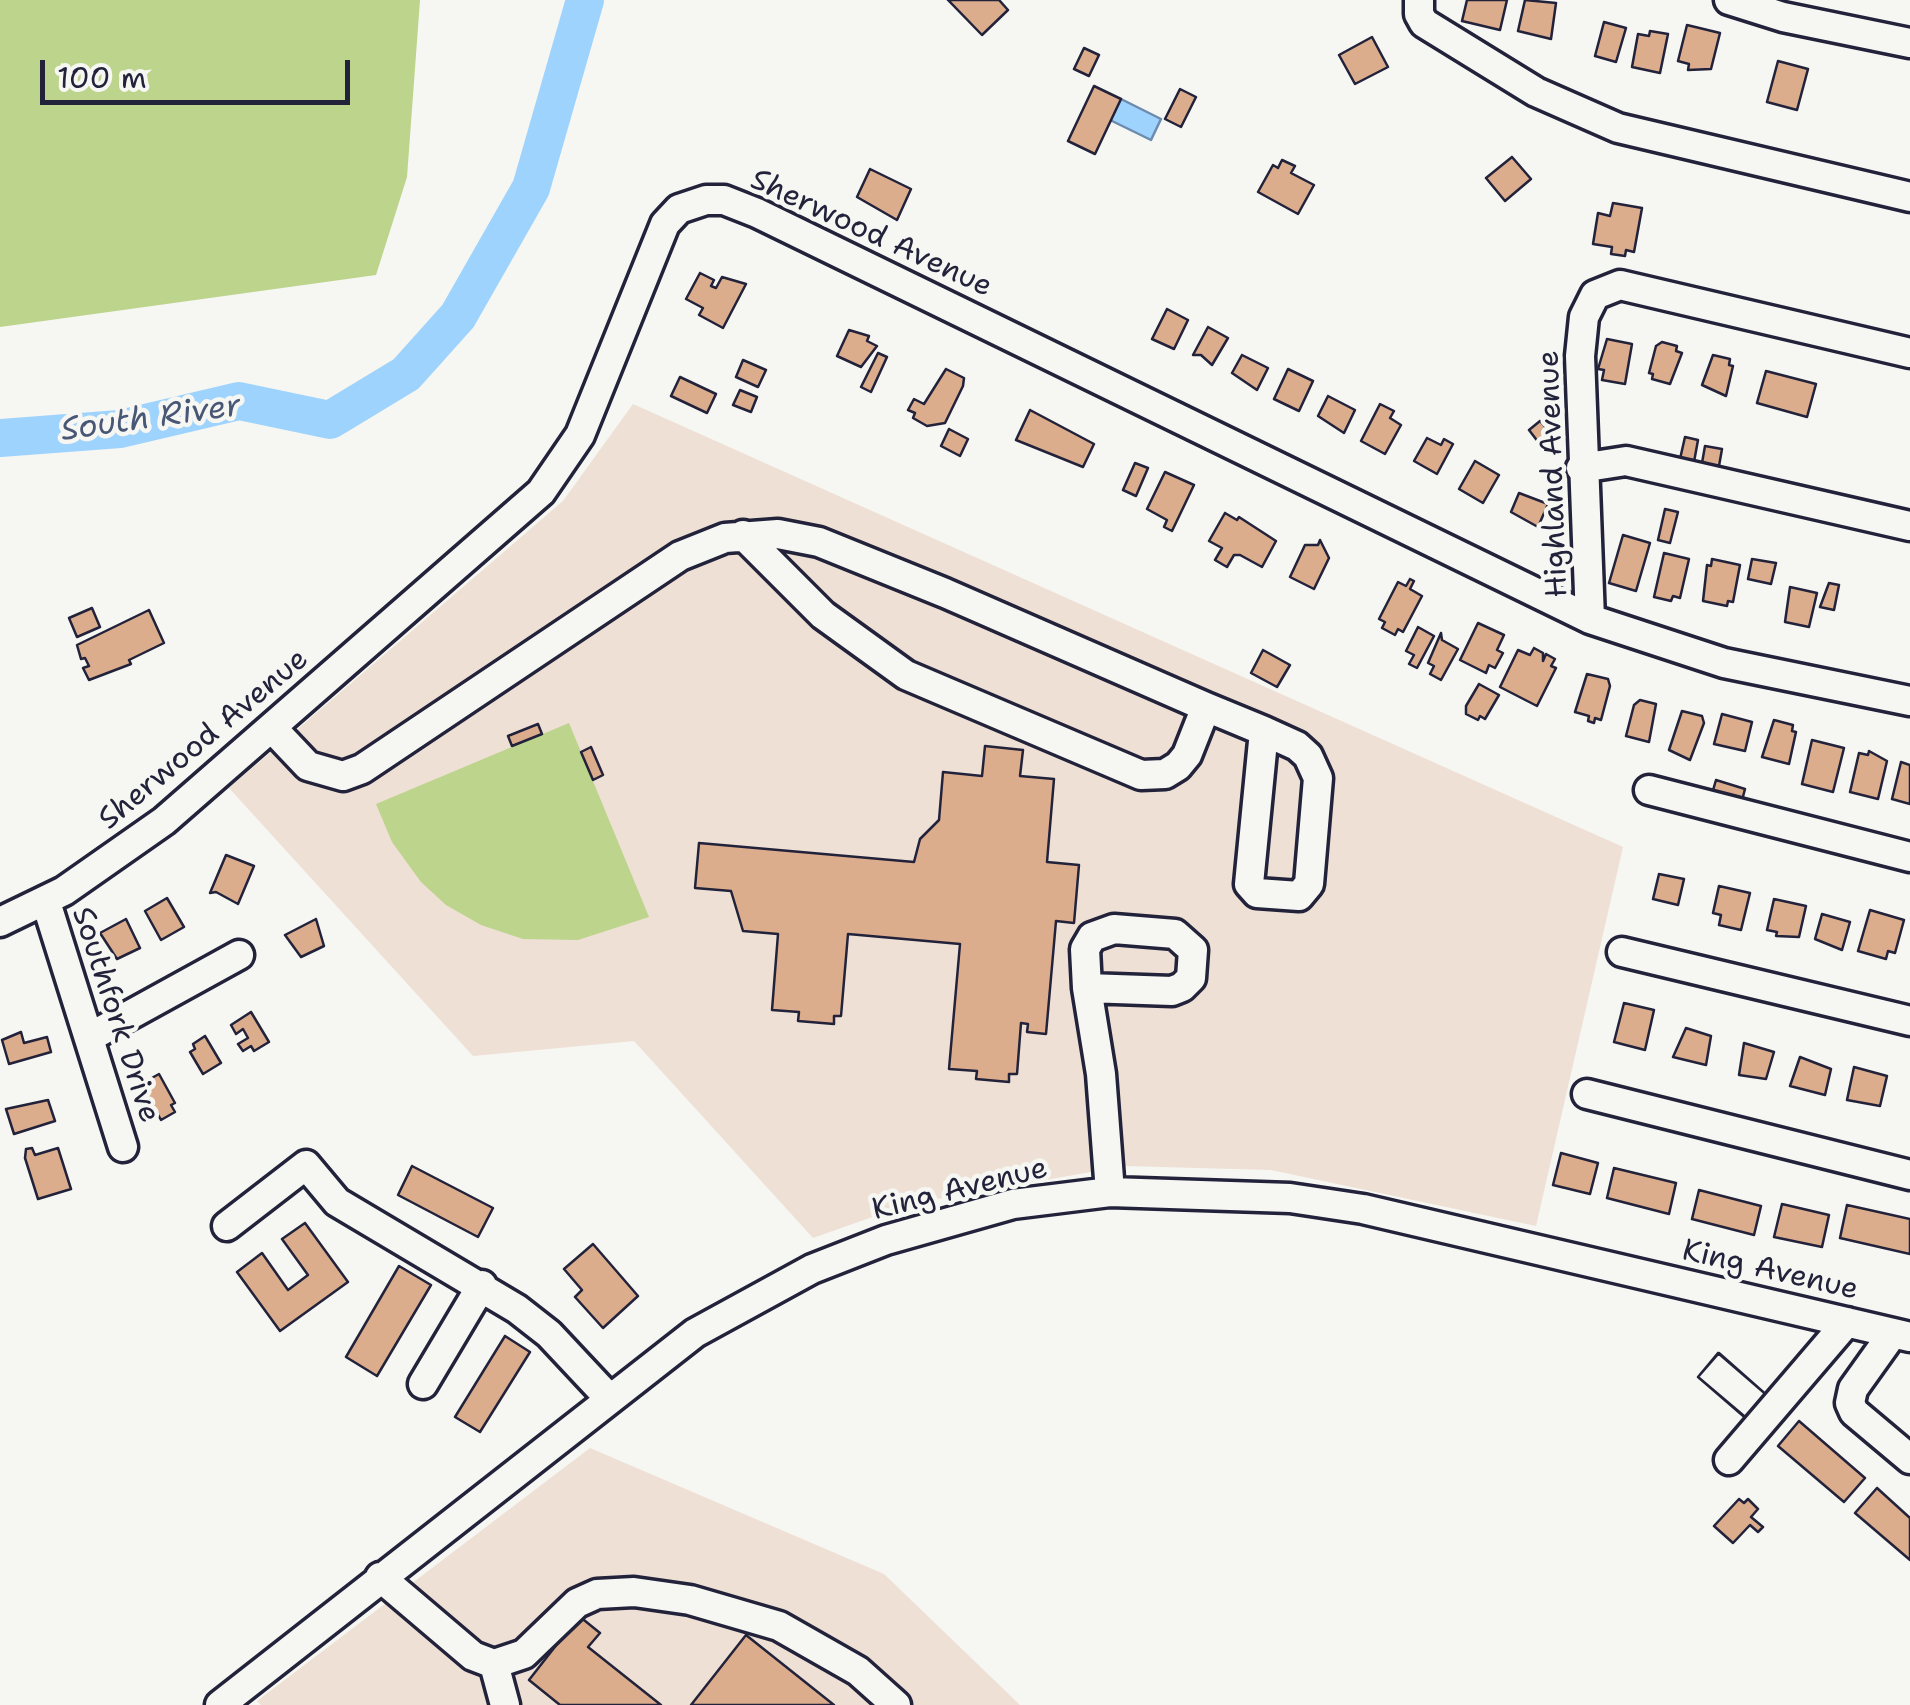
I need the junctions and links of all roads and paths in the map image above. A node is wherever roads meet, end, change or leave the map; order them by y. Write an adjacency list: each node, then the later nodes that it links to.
1 (1419, 0): 4 (street)
2 (1729, 0): 3 (street)
3 (1910, 43)
4 (1910, 197)
5 (1910, 354): 6 (street, Highland Avenue)
6 (1582, 468): 7 (street); 9 (street, Highland Avenue)
7 (1910, 526)
8 (743, 536): 11 (street); 11 (street); 12 (street)
9 (1590, 619): 10 (street, Sherwood Avenue); 12 (street, Sherwood Avenue)
10 (1910, 701)
11 (1206, 707): 13 (street)
12 (272, 728): 16 (street, Sherwood Avenue)
13 (1264, 731): 13 (street)
14 (1649, 790): 15 (street)
15 (1910, 857)
16 (46, 902): 17 (street, Sherwood Avenue); 22 (street, Southfork Drive)
17 (0, 922)
18 (1622, 952): 21 (street)
19 (239, 956): 22 (street)
20 (1086, 988): 26 (street)
21 (1910, 1021)
22 (90, 1037): 24 (street, Southfork Drive)
23 (1587, 1094): 25 (street)
24 (123, 1148)
25 (1910, 1175)
26 (1110, 1192): 29 (street, King Avenue); 32 (street, King Avenue)
27 (226, 1226): 28 (street)
28 (482, 1285): 31 (street); 32 (street)
29 (1847, 1322): 30 (street, King Avenue); 34 (street)
30 (1901, 1335): 33 (street)
31 (423, 1384)
32 (608, 1398): 35 (street, King Avenue)
33 (1910, 1459)
34 (1729, 1460)
35 (380, 1577): 36 (street); 37 (street, King Avenue)
36 (494, 1664): 38 (street); 39 (street)
37 (220, 1705)
38 (505, 1705)
39 (896, 1705)

